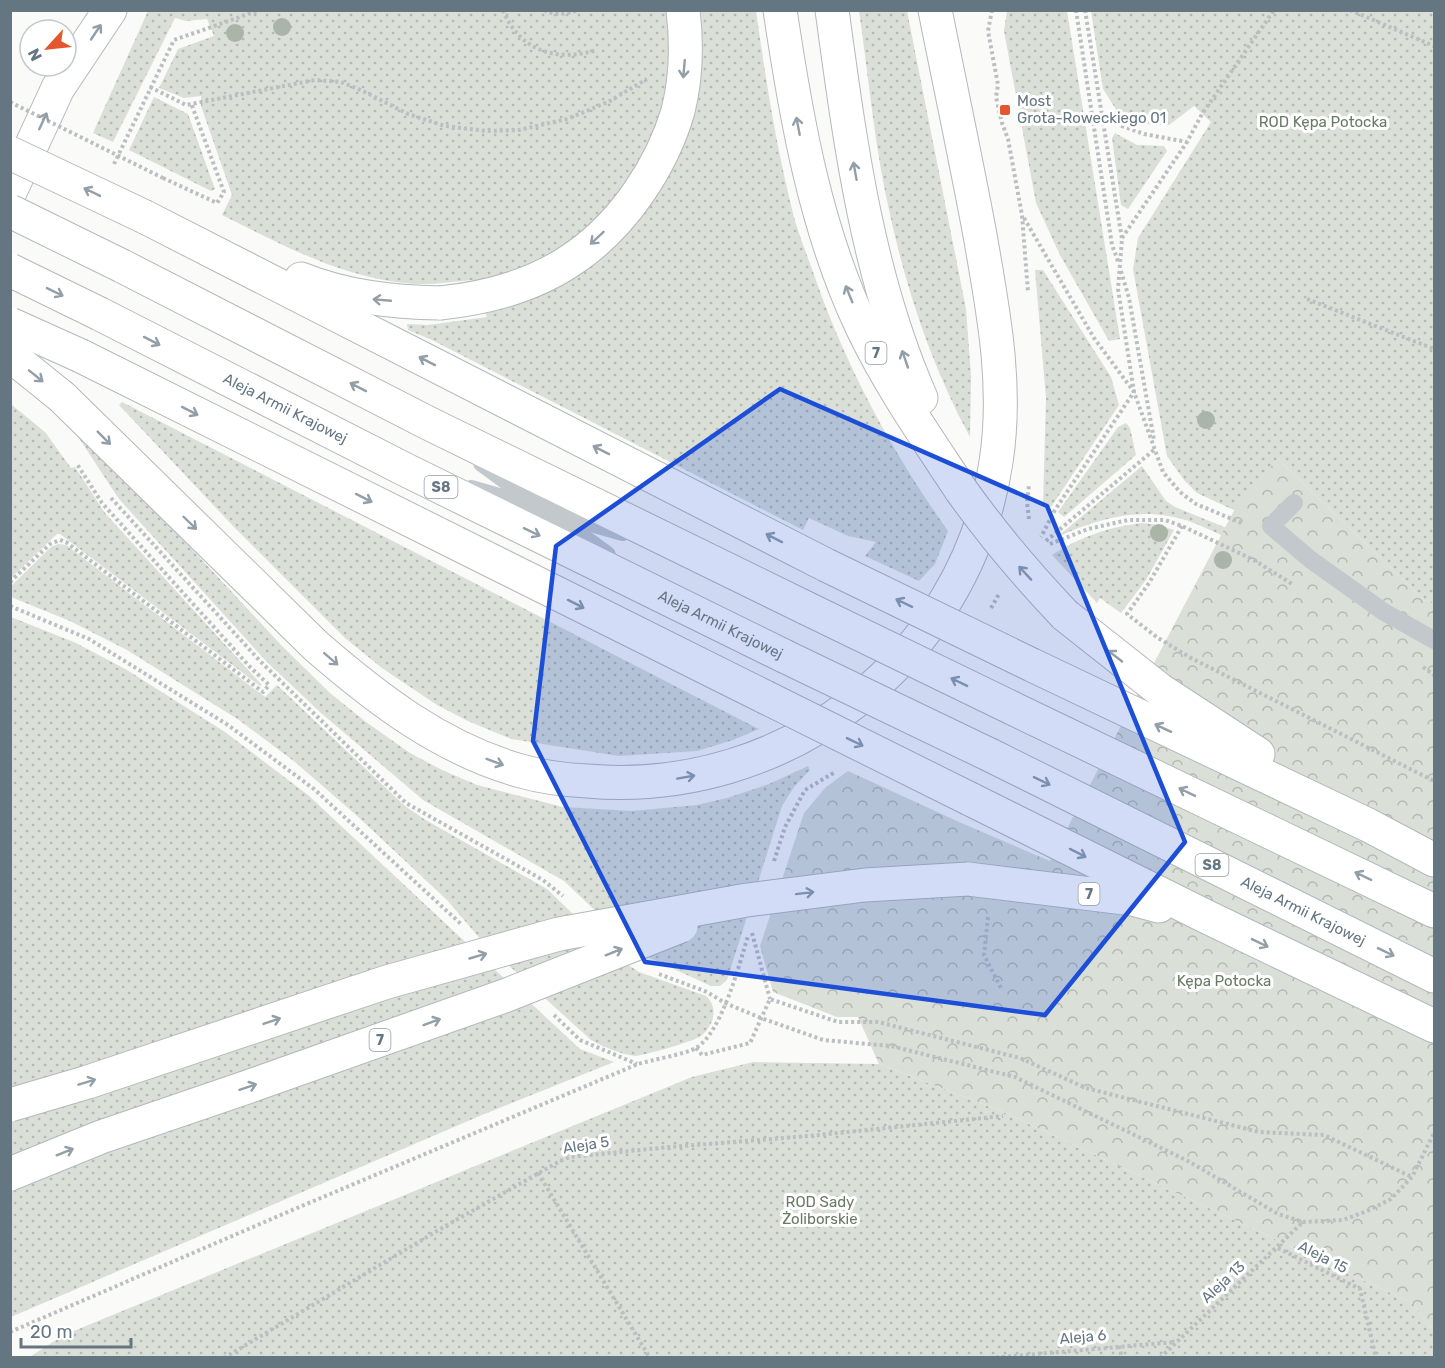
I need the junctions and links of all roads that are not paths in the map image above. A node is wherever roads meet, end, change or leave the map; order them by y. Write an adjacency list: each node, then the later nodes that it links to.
1 (110, 10): 7 (highway, one-way to 1)
2 (683, 10): 9 (highway, one-way to 9, bridge)
3 (780, 10): 15 (highway, 7, one-way to 3)
4 (831, 10): 15 (highway, one-way to 4)
5 (935, 10): 12 (highway, one-way to 5, bridge)
6 (10, 153): 9 (highway, one-way to 6, bridge)
7 (10, 192)
8 (10, 211): 13 (highway, one-way to 8, bridge)
9 (145, 217): 21 (highway, one-way to 9, bridge)
10 (10, 270): 14 (highway, Aleja Armii Krajowej / S8, one-way to 14, bridge)
11 (10, 324): 25 (highway, one-way to 25, bridge)
12 (10, 355)
13 (430, 424): 17 (lane); 18 (highway)
14 (406, 470): 17 (lane); 19 (highway, Aleja Armii Krajowej / S8, one-way to 19)
15 (961, 490): 21 (highway, 7, one-way to 15, bridge)
16 (1294, 503): 20 (lane)
17 (546, 510): 18 (lane); 19 (lane)
18 (691, 552): 23 (highway, one-way to 18, bridge)
19 (664, 597): 26 (highway, Aleja Armii Krajowej / S8, one-way to 26, bridge)
20 (1434, 640)
21 (1368, 825): 22 (highway, 7)
22 (1434, 860)
23 (1434, 911)
24 (749, 914): 25 (highway, 7, one-way to 25, bridge); 28 (highway, one-way to 24, bridge); 29 (highway, 7, one-way to 24, bridge)
25 (1207, 917): 27 (highway, 7, one-way to 27)
26 (1434, 976)
27 (1428, 1023)
28 (10, 1105)
29 (10, 1174)

